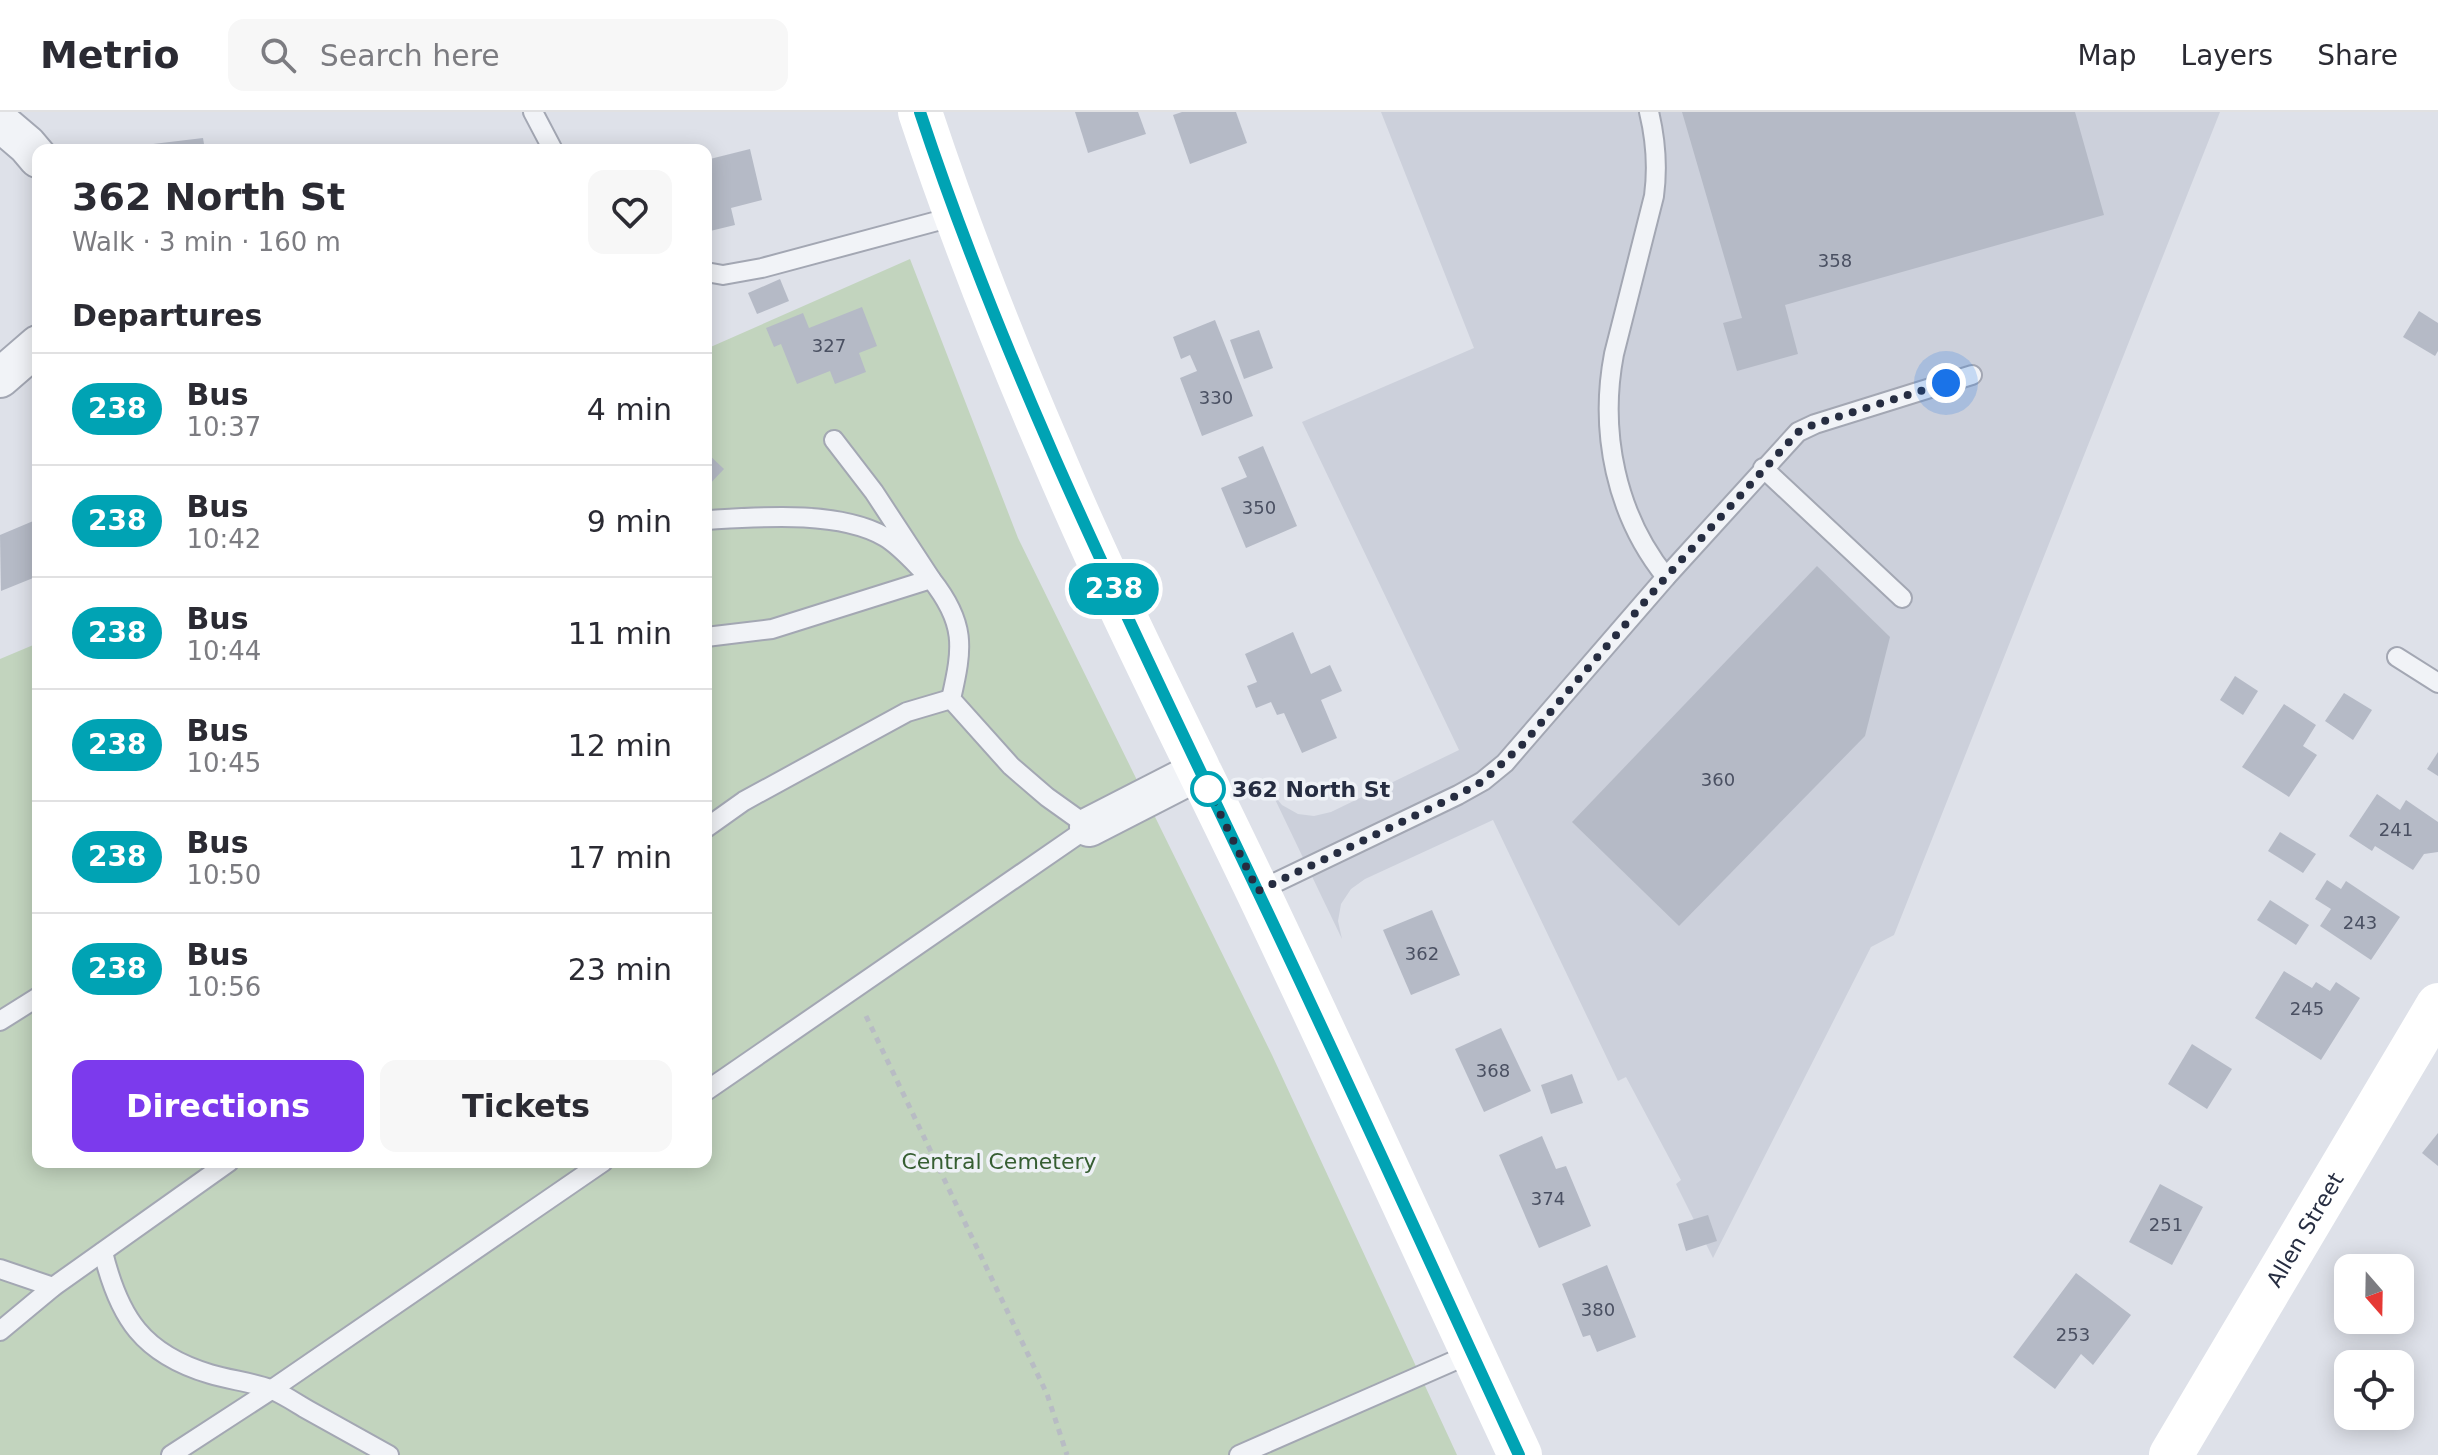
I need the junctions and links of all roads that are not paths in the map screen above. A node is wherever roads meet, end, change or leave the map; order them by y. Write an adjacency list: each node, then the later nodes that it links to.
1 (533, 112): 5 (lane)
2 (920, 112): 7 (main road)
3 (1649, 112): 15 (lane)
4 (0, 122): 6 (street)
5 (550, 144)
6 (32, 151)
7 (956, 216): 8 (lane); 22 (main road)
8 (712, 273)
9 (32, 350): 11 (street)
10 (1972, 375): 13 (lane)
11 (0, 378)
12 (834, 440): 16 (lane)
13 (1763, 468): 15 (lane); 17 (lane)
14 (712, 520): 16 (lane)
15 (1666, 577): 25 (lane)
16 (931, 579): 18 (lane); 21 (lane)
17 (1902, 598)
18 (712, 636)
19 (2397, 657): 20 (lane)
20 (2438, 683)
21 (951, 699): 23 (lane); 24 (lane)
22 (1200, 770): 24 (street); 25 (main road)
23 (712, 824)
24 (1089, 827): 29 (lane)
25 (1258, 891): 36 (main road)
26 (32, 1001): 28 (lane)
27 (2438, 1005): 42 (main road, Allen Street)
28 (0, 1021)
29 (712, 1087)
30 (221, 1168): 32 (lane)
31 (594, 1168): 37 (lane)
32 (103, 1252): 34 (lane); 37 (lane)
33 (0, 1269): 34 (lane)
34 (53, 1287): 35 (lane)
35 (0, 1331)
36 (1472, 1353): 40 (lane); 41 (main road)
37 (271, 1390): 38 (lane); 39 (lane)
38 (171, 1455)
39 (389, 1455)
40 (1239, 1455)
41 (1520, 1455)
42 (2171, 1455)

